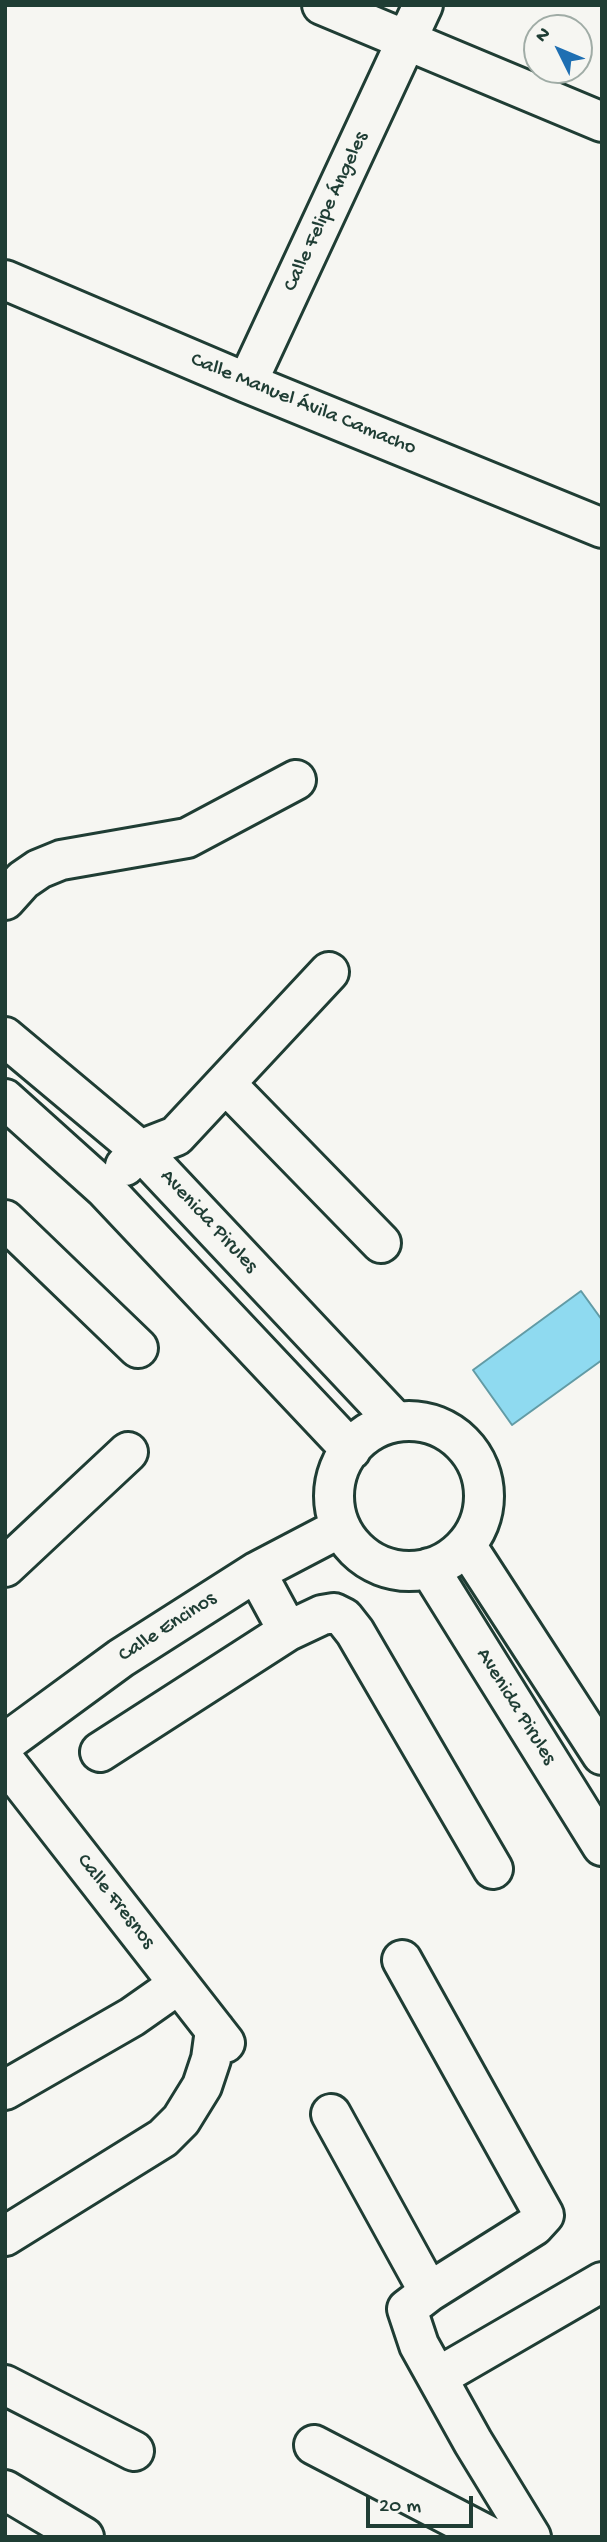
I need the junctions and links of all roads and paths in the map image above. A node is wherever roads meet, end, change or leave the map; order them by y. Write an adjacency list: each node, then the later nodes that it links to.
1 (322, 5): 3 (street)
2 (423, 5): 3 (street, Calle Felipe Ángeles)
3 (408, 41): 4 (street); 6 (street, Calle Felipe Ángeles)
4 (602, 121)
5 (5, 280): 6 (street, Calle Manuel Ávila Camacho)
6 (247, 383): 7 (street, Calle Manuel Ávila Camacho)
7 (602, 528)
8 (296, 780): 9 (street)
9 (5, 900)
10 (329, 972): 12 (street)
11 (5, 1037): 14 (street, Avenida Pirules)
12 (226, 1084): 14 (street); 17 (street)
13 (5, 1099): 15 (street)
14 (141, 1150): 15 (street); 19 (street, Avenida Pirules)
15 (105, 1189): 20 (street)
16 (7, 1224): 18 (street)
17 (382, 1243)
18 (138, 1348)
19 (396, 1422): 20 (street); 23 (street)
20 (351, 1450): 22 (street)
21 (128, 1452): 24 (street)
22 (341, 1528): 25 (street); 26 (street, Calle Encinos)
23 (466, 1545): 25 (street); 30 (street)
24 (5, 1567)
25 (429, 1568): 32 (street, Avenida Pirules)
26 (256, 1572): 27 (street); 28 (street, Calle Encinos)
27 (288, 1632): 29 (street); 33 (street)
28 (5, 1743)
29 (100, 1752)
30 (602, 1755)
31 (5, 1762): 35 (street, Calle Fresnos)
32 (602, 1846)
33 (493, 1869)
34 (402, 1960): 40 (street)
35 (179, 1984): 36 (street); 38 (street, Calle Fresnos)
36 (5, 2090)
37 (331, 2114): 40 (street)
38 (5, 2236)
39 (602, 2282): 41 (street)
40 (429, 2292): 41 (street)
41 (438, 2377): 48 (street)
42 (5, 2385): 44 (street)
43 (314, 2445): 47 (street)
44 (134, 2451)
45 (5, 2490): 46 (street)
46 (84, 2537)
47 (491, 2537)
48 (531, 2537)

